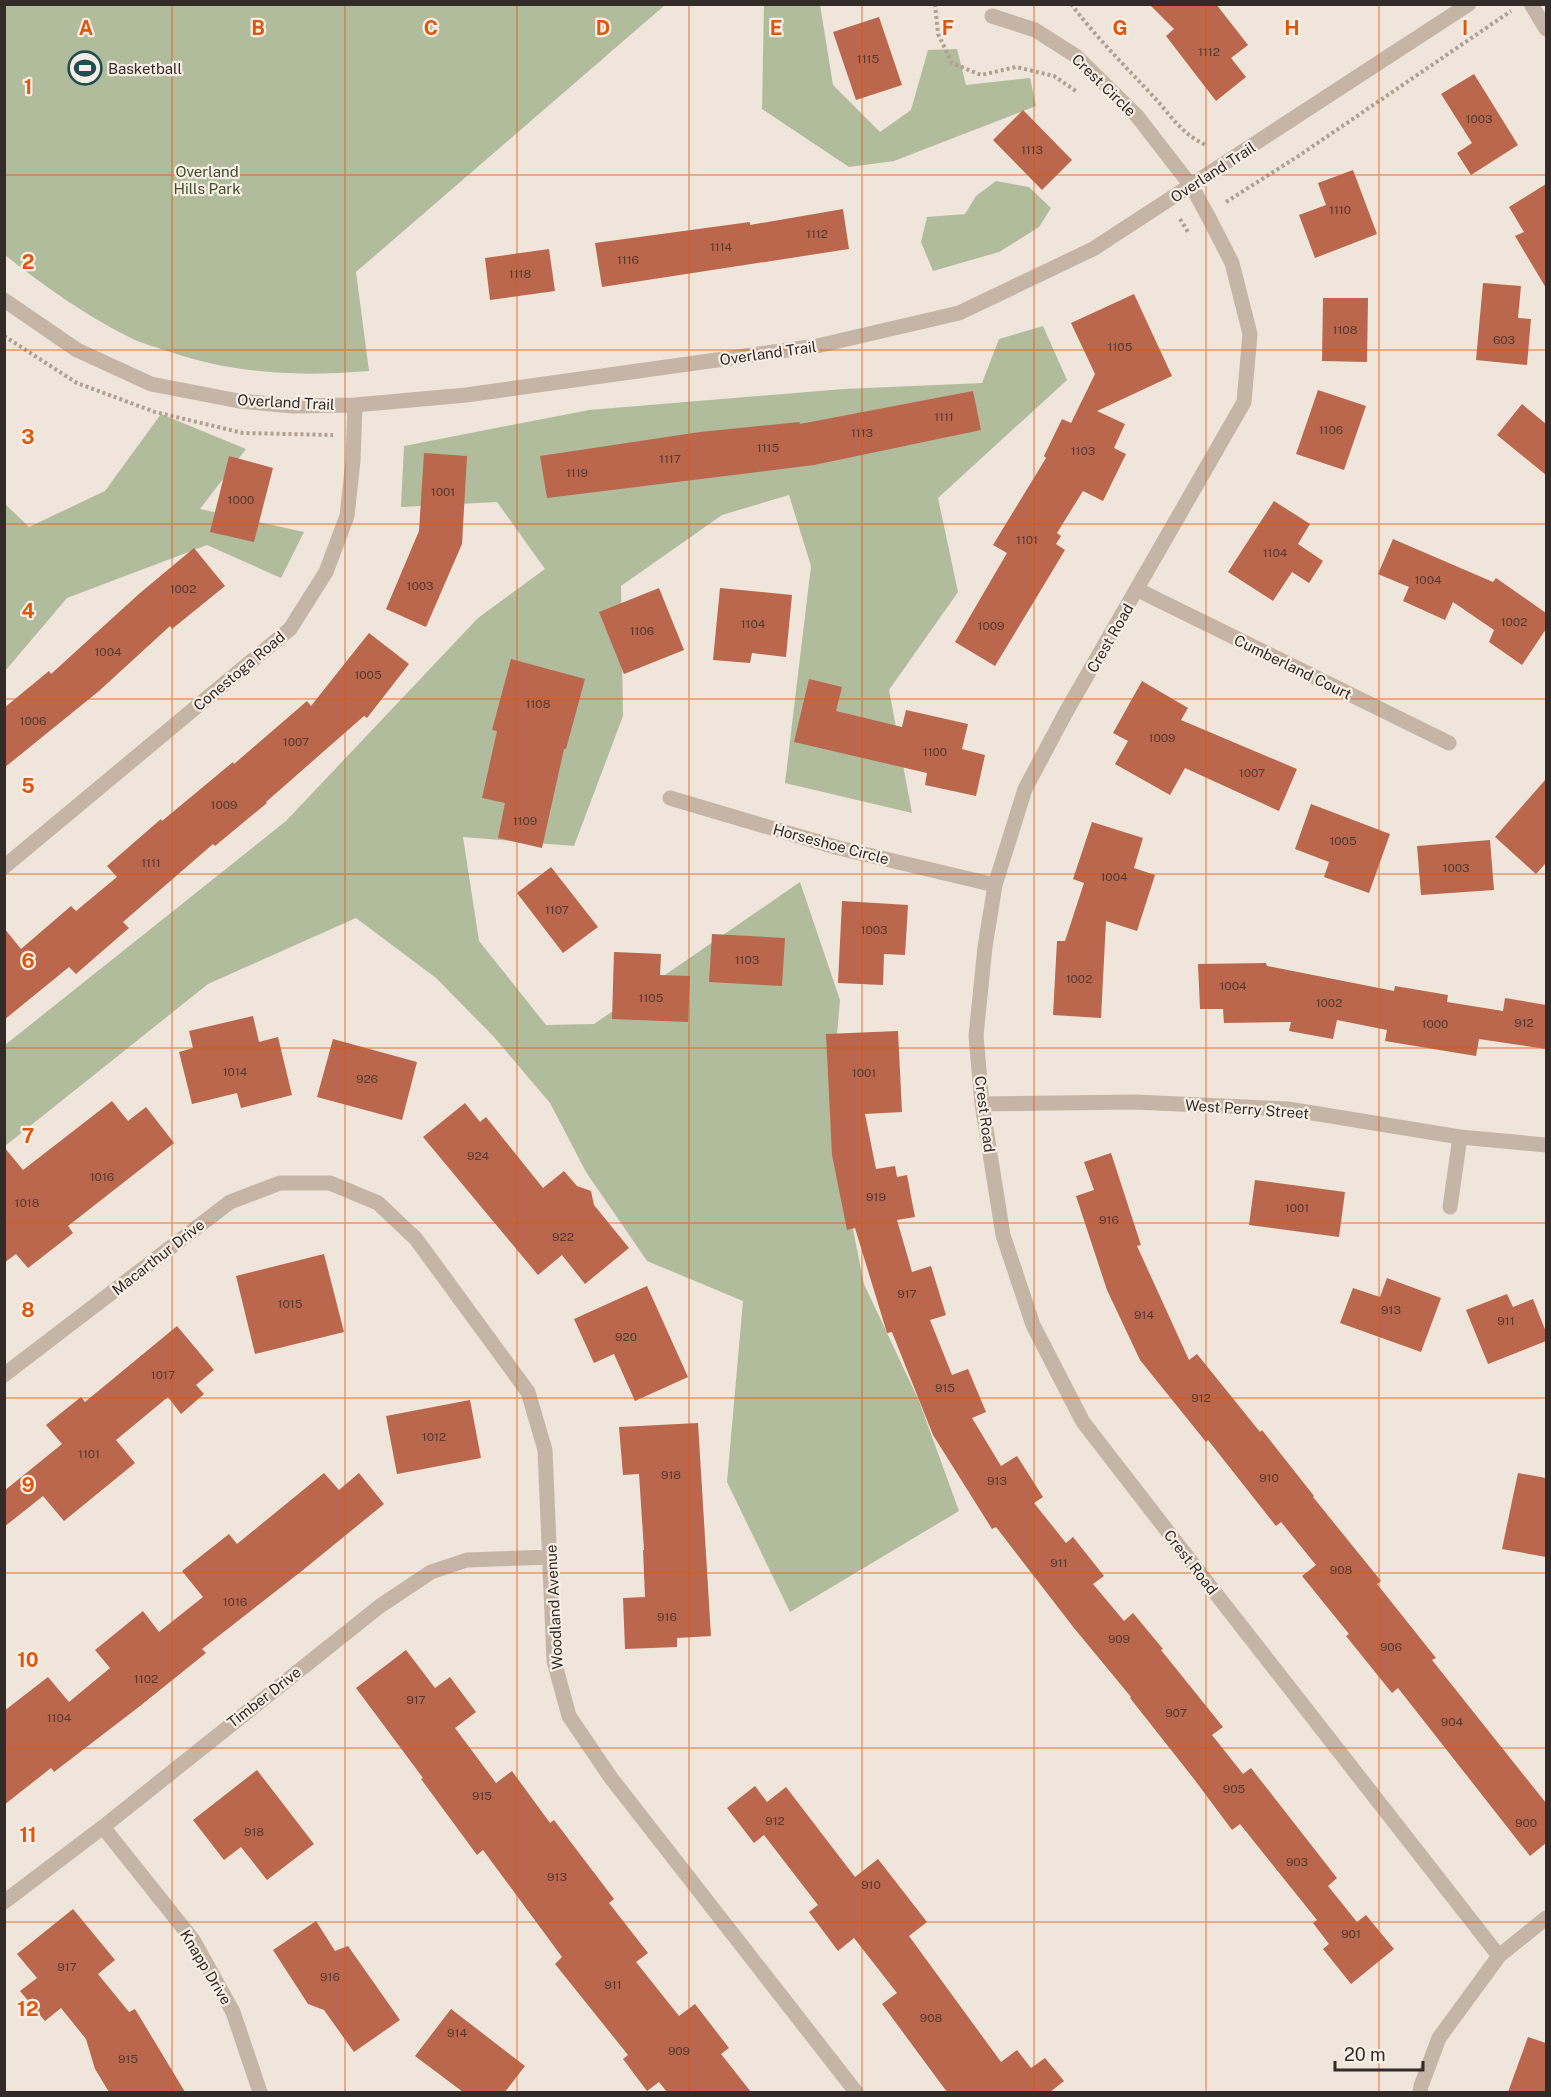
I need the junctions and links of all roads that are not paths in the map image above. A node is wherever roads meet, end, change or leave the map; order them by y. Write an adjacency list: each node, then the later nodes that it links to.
1 (1469, 4): 5 (street, Overland Trail)
2 (1531, 4): 4 (street)
3 (992, 16): 5 (street, Crest Circle)
4 (1546, 29)
5 (1192, 187): 7 (street, Overland Trail); 8 (street, Crest Road)
6 (4, 300): 7 (street, Overland Trail)
7 (355, 405): 11 (street, Conestoga Road)
8 (1137, 590): 9 (street, Cumberland Court); 12 (street, Crest Road)
9 (1449, 743)
10 (670, 798): 12 (street, Horseshoe Circle)
11 (4, 867)
12 (994, 885): 13 (street, Crest Road)
13 (982, 1104): 14 (street, West Perry Street); 23 (street, Crest Road)
14 (1460, 1137): 15 (street, West Perry Street); 17 (street)
15 (1546, 1145)
16 (330, 1183): 18 (street, Macarthur Drive); 19 (street, Woodland Avenue)
17 (1450, 1207)
18 (4, 1375)
19 (551, 1557): 20 (street, Timber Drive); 25 (street, Woodland Avenue)
20 (103, 1827): 21 (street, Timber Drive); 24 (street, Knapp Drive)
21 (4, 1902)
22 (1546, 1918): 23 (street)
23 (1499, 1956): 26 (street)
24 (261, 2092)
25 (856, 2092)
26 (1420, 2092)

